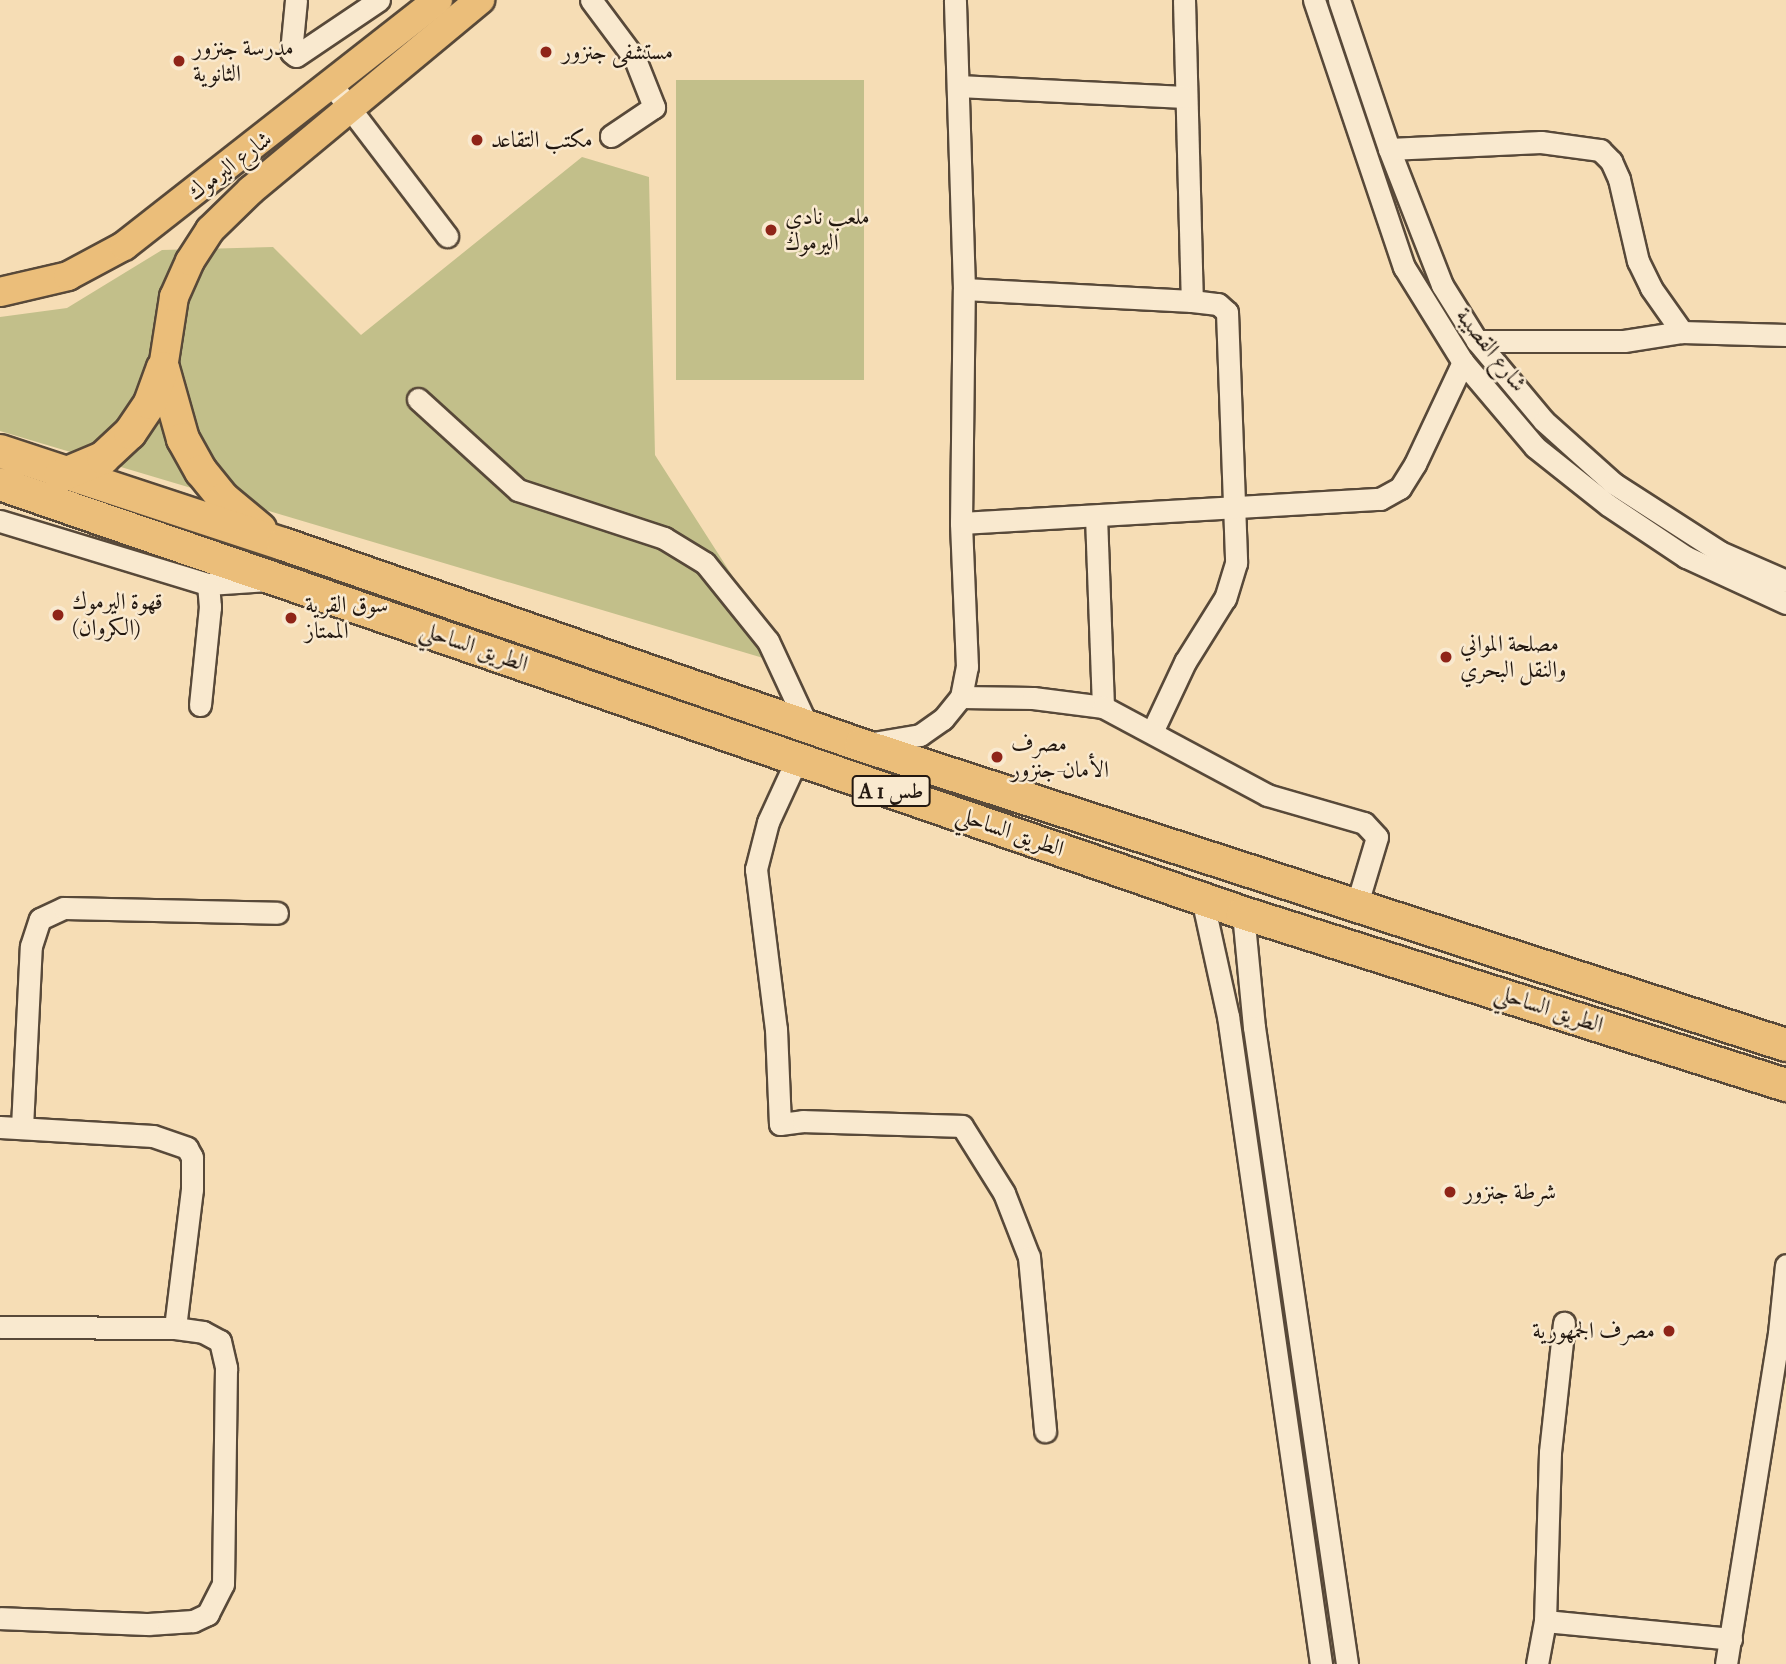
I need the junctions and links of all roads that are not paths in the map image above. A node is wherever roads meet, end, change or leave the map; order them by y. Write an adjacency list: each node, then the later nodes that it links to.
1 (296, 0): 2 (street)
2 (379, 0)
3 (438, 0): 10 (main road, شارع اليرموك)
4 (480, 0): 13 (main road, شارع اليرموك)
5 (591, 0): 14 (street)
6 (956, 0): 11 (street)
7 (1184, 0): 12 (street)
8 (1314, 0): 23 (street, شارع القصيبة)
9 (1339, 0): 15 (street)
10 (331, 85): 13 (street); 18 (main road, شارع اليرموك)
11 (958, 86): 12 (street); 17 (street)
12 (1185, 97): 19 (street)
13 (348, 109): 16 (street); 24 (main road, شارع اليرموك)
14 (611, 136)
15 (1389, 149): 20 (street); 22 (street)
16 (447, 236)
17 (964, 289): 19 (street); 32 (street)
18 (0, 292)
19 (1192, 301): 29 (street)
20 (1682, 332): 21 (street); 22 (street)
21 (1786, 335)
22 (1477, 341): 35 (street)
23 (1463, 362): 29 (street); 37 (street, شارع القصيبة)
24 (163, 368): 27 (highway); 33 (highway)
25 (418, 399): 41 (street)
26 (0, 451): 27 (highway, الطريق الساحلي / A 1 طس)
27 (70, 474): 28 (highway); 33 (highway, الطريق الساحلي / A 1 طس)
28 (0, 483): 34 (highway, الطريق الساحلي / A 1 طس)
29 (1232, 507): 30 (street); 42 (street)
30 (1096, 516): 32 (street); 40 (street)
31 (0, 522): 36 (street)
32 (961, 523): 38 (street)
33 (283, 544): 41 (highway, الطريق الساحلي / A 1 طس)
34 (276, 579): 36 (street); 44 (highway, الطريق الساحلي / A 1 طس)
35 (1786, 581)
36 (208, 584): 39 (street)
37 (1786, 603)
38 (961, 697): 40 (street); 43 (street)
39 (200, 705)
40 (1103, 707): 42 (street)
41 (808, 727): 43 (highway, الطريق الساحلي / A 1 طس)
42 (1153, 730): 46 (street)
43 (861, 745): 46 (highway, الطريق الساحلي / A 1 طس)
44 (797, 759): 45 (highway, الطريق الساحلي / A 1 طس); 58 (street)
45 (1202, 898): 48 (highway, الطريق الساحلي / A 1 طس); 62 (street)
46 (1356, 908): 49 (highway, الطريق الساحلي / A 1 طس)
47 (276, 913): 52 (street)
48 (1243, 913): 50 (highway, الطريق الساحلي / A 1 طس); 63 (street)
49 (1786, 1045)
50 (1786, 1085)
51 (0, 1127): 52 (street)
52 (22, 1127): 56 (street)
53 (1786, 1265): 57 (street)
54 (1564, 1322): 60 (street)
55 (0, 1327): 56 (street)
56 (175, 1328): 59 (street)
57 (1783, 1333): 61 (street)
58 (1045, 1431)
59 (0, 1618)
60 (1545, 1621): 61 (street); 64 (street)
61 (1731, 1639): 65 (street)
62 (1321, 1664)
63 (1347, 1664)
64 (1537, 1664)
65 (1726, 1664)

